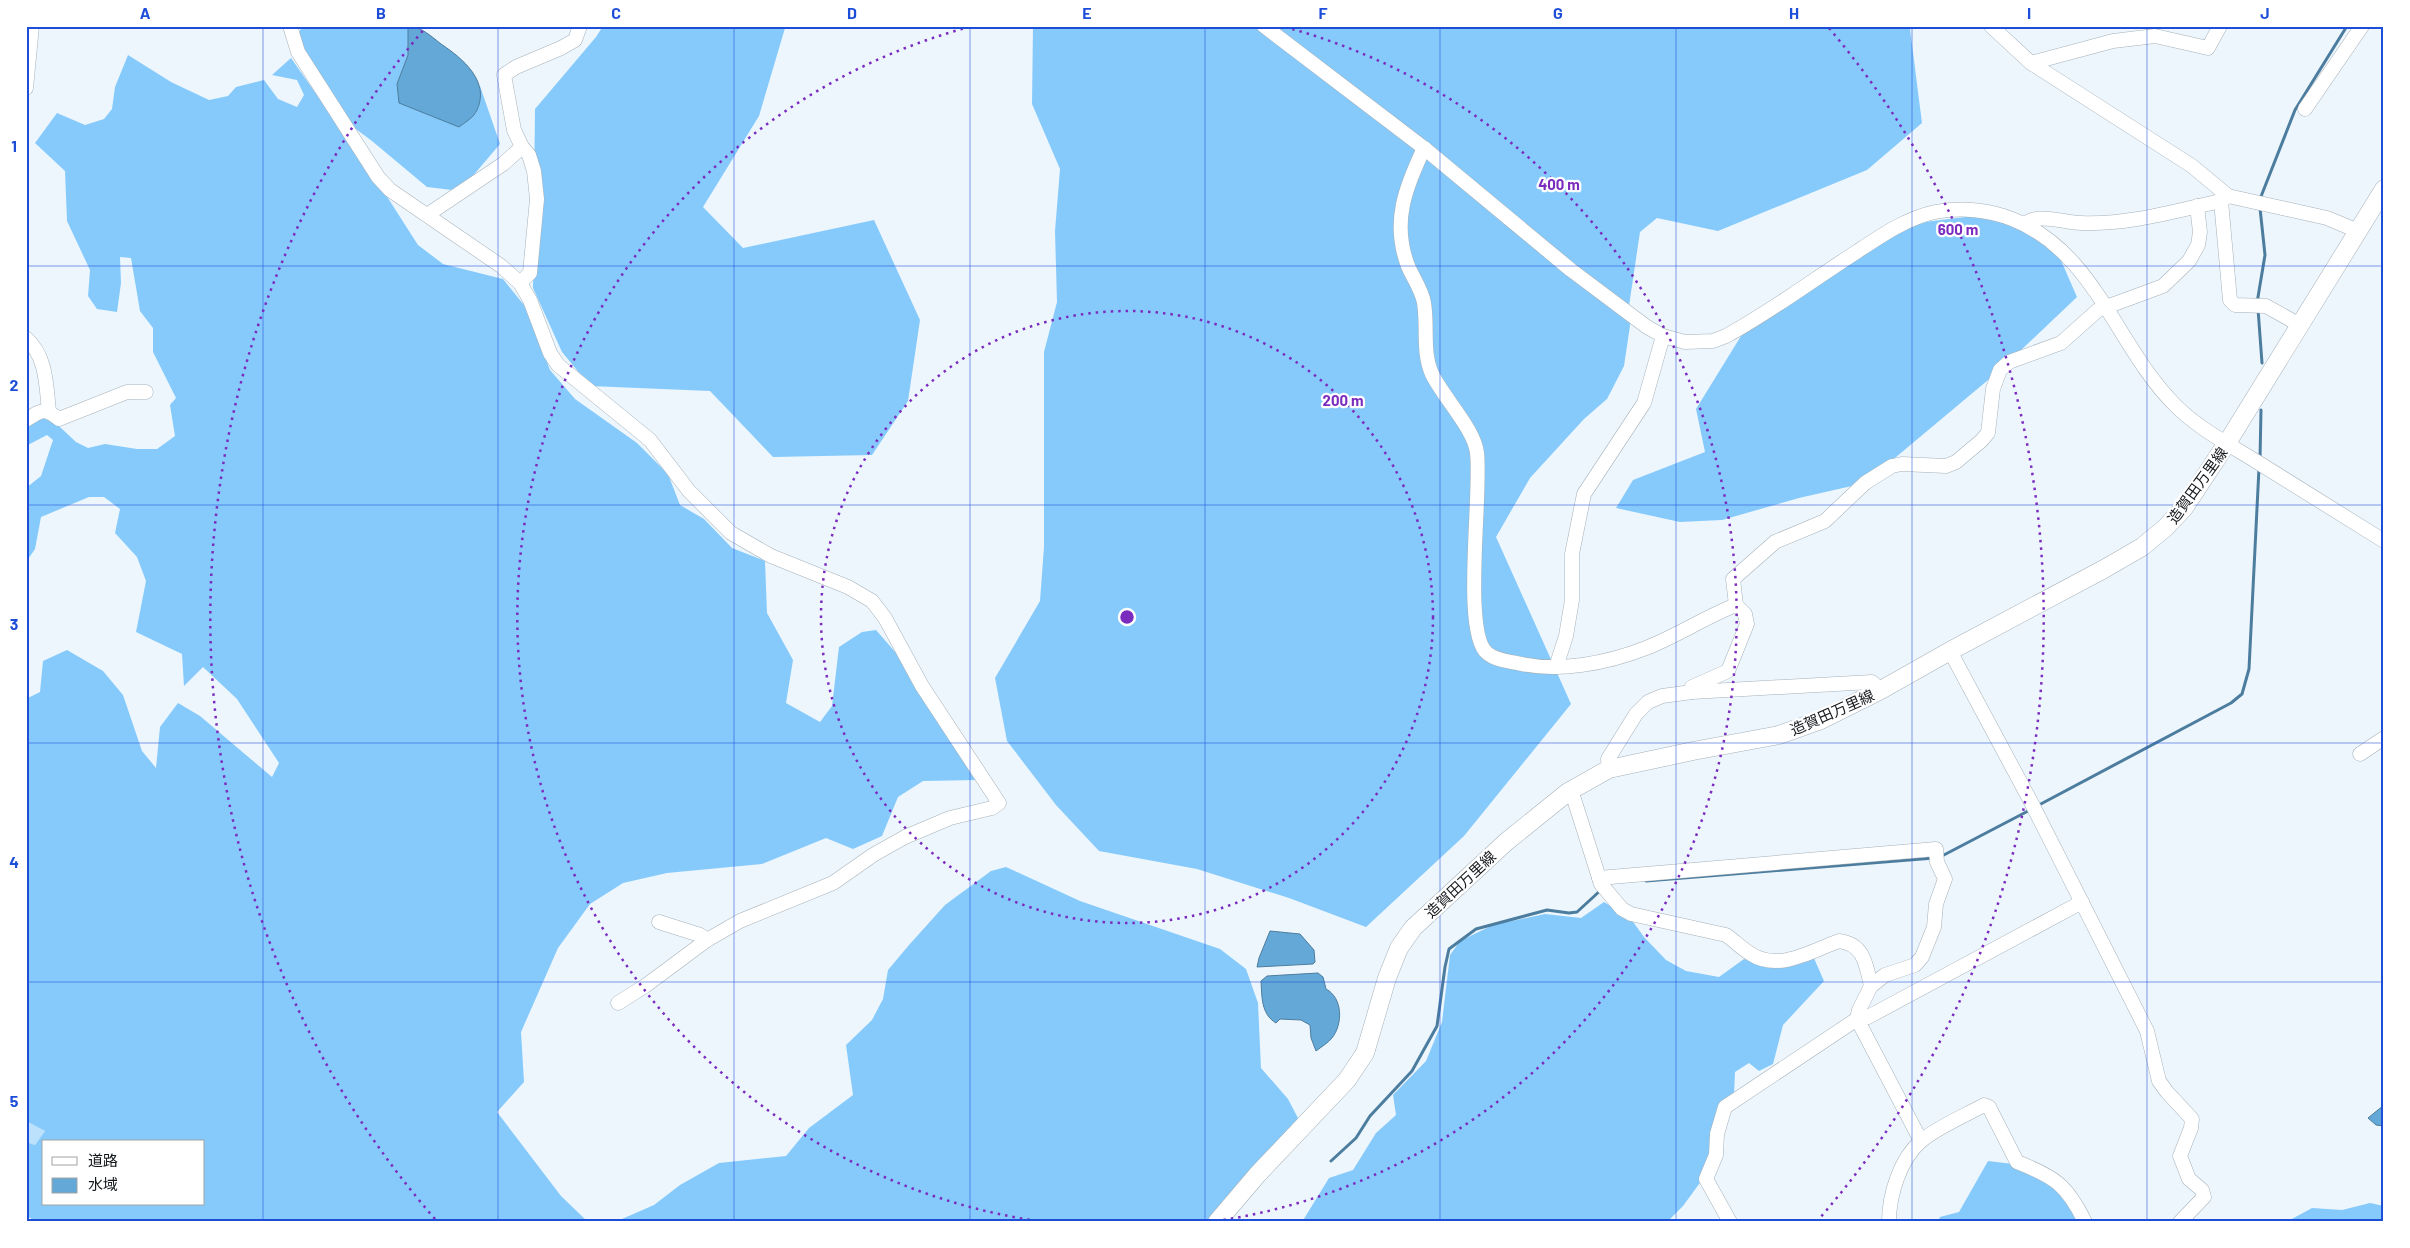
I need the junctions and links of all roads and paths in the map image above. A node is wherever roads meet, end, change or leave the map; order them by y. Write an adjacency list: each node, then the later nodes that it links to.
1 (32, 26): 9 (street)
2 (290, 26): 16 (street)
3 (580, 26): 11 (street)
4 (1264, 26): 12 (street)
5 (1991, 26): 8 (street)
6 (2220, 26): 8 (street)
7 (2362, 26): 10 (street)
8 (2031, 63): 14 (street)
9 (26, 88)
10 (2305, 109)
11 (522, 147): 16 (street); 19 (street)
12 (1424, 148): 22 (street); 31 (street)
13 (2384, 189): 18 (main road, 造賀田万里線)
14 (2225, 199): 15 (street); 18 (street); 21 (street)
15 (2197, 206): 17 (street); 20 (street)
16 (428, 215): 19 (street)
17 (2025, 224): 20 (street); 22 (street)
18 (2358, 230): 21 (main road, 造賀田万里線)
19 (520, 283): 41 (street)
20 (2106, 307): 27 (street); 29 (street)
21 (2300, 324): 27 (main road, 造賀田万里線)
22 (1663, 336): 31 (street)
23 (26, 338): 25 (street)
24 (146, 392): 25 (street)
25 (49, 411): 26 (street)
26 (26, 420)
27 (2227, 443): 28 (street); 30 (main road, 造賀田万里線)
28 (2384, 541)
29 (1736, 604): 31 (street); 33 (street)
30 (1950, 651): 32 (main road, 造賀田万里線); 39 (street)
31 (1556, 666)
32 (1881, 690): 33 (street); 36 (main road, 造賀田万里線)
33 (1692, 692): 36 (street)
34 (2384, 738): 35 (street)
35 (2360, 754)
36 (1609, 769): 37 (main road, 造賀田万里線)
37 (1568, 792): 38 (street); 46 (main road, 造賀田万里線)
38 (1599, 878): 42 (street); 42 (street)
39 (2082, 902): 44 (street); 50 (street)
40 (659, 922): 41 (street)
41 (707, 940): 43 (street)
42 (1871, 986): 44 (street)
43 (618, 1002)
44 (1857, 1018): 45 (street); 47 (street)
45 (1921, 1141): 48 (street); 49 (street)
46 (1217, 1222)
47 (1730, 1222)
48 (1889, 1222)
49 (2085, 1222)
50 (2180, 1222)

